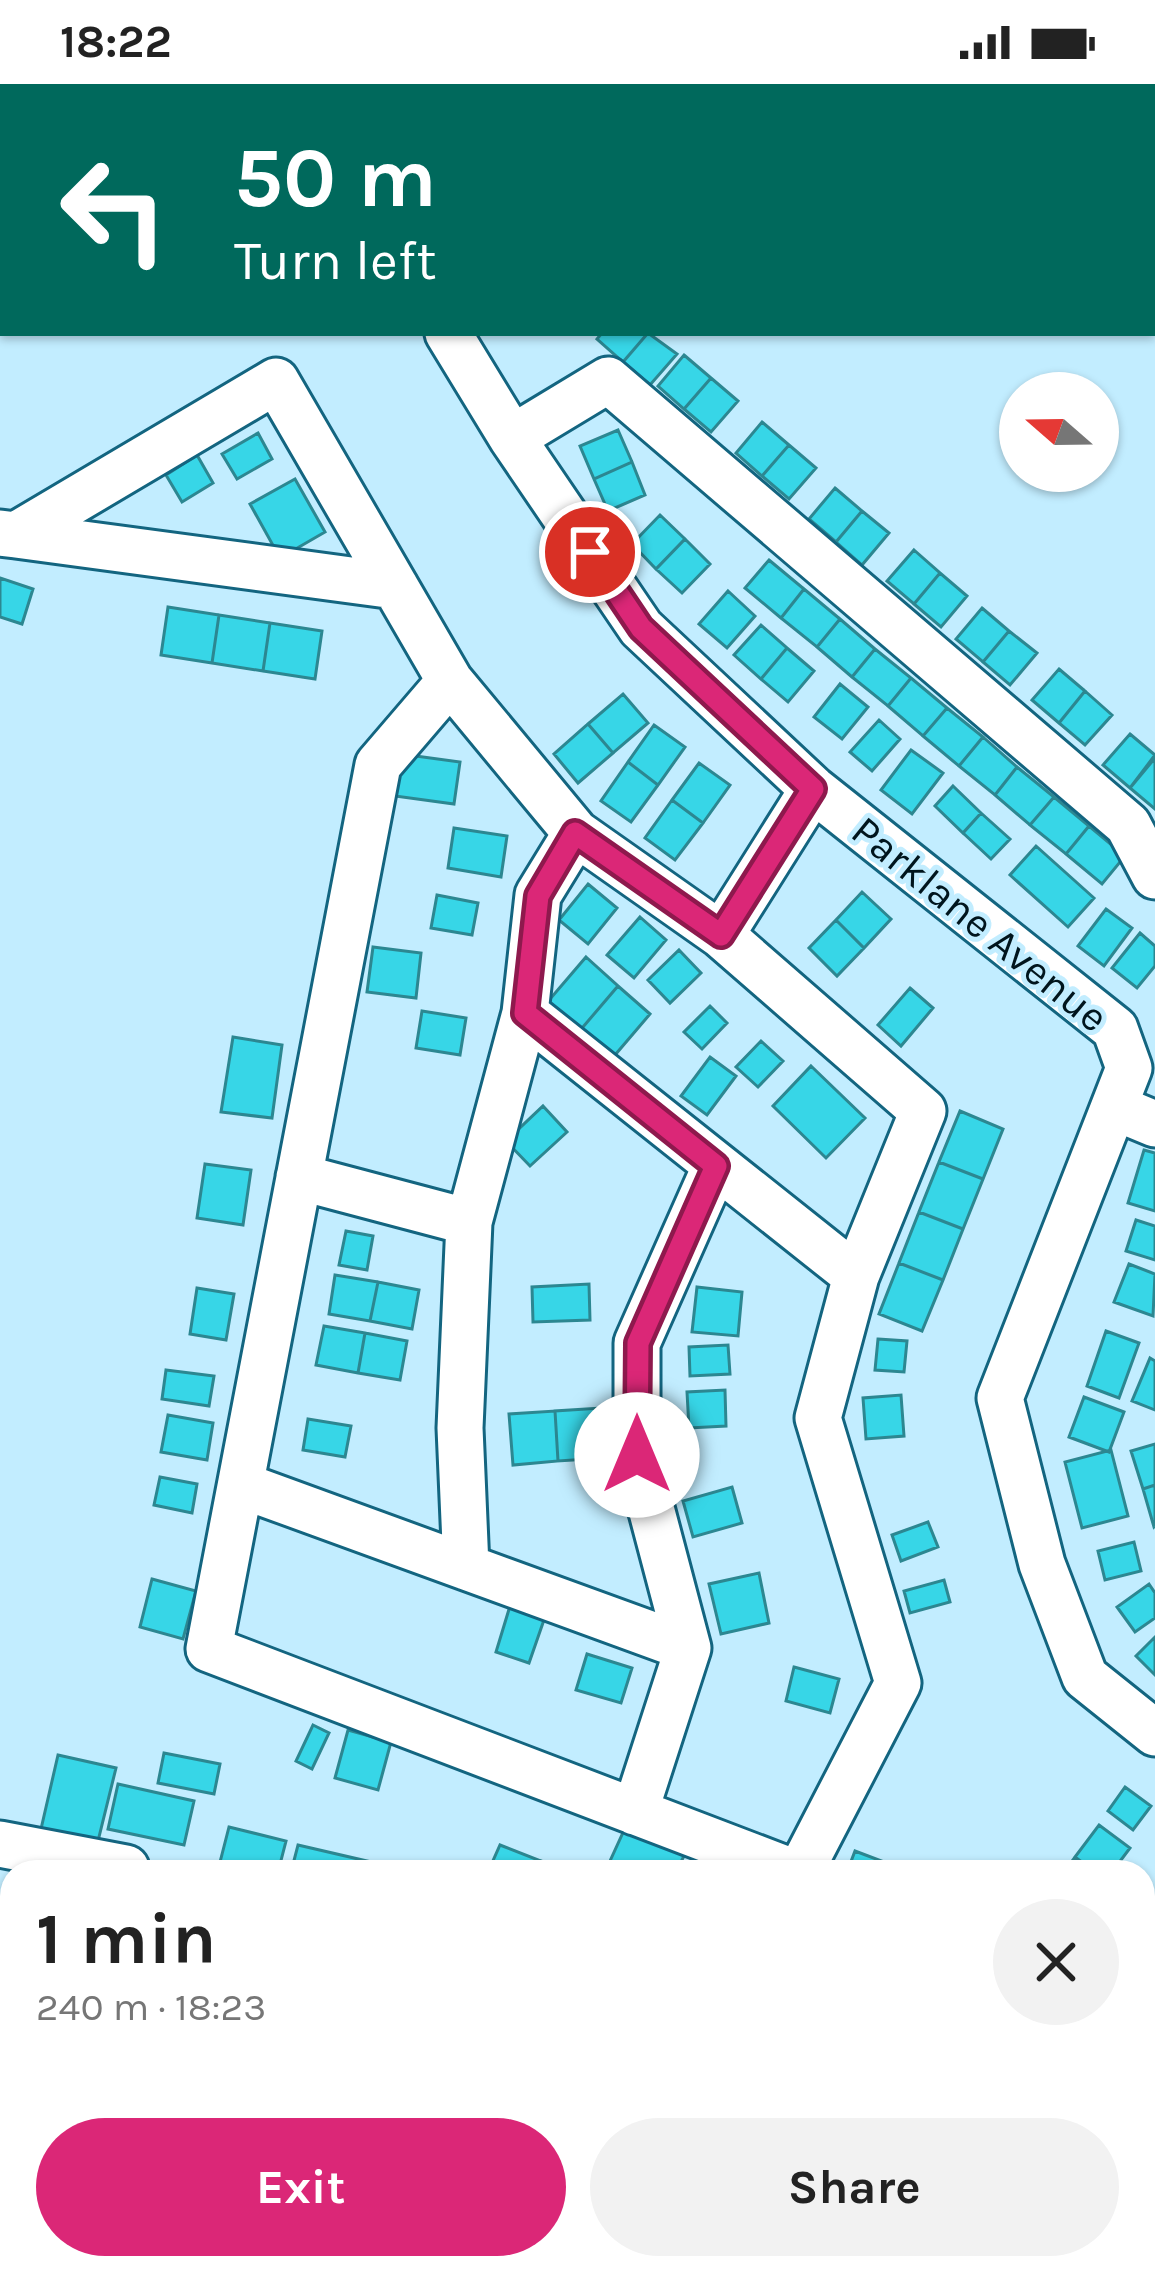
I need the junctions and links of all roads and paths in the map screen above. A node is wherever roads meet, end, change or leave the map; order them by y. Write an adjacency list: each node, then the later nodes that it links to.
1 (450, 336): 2 (street, Parklane Avenue)
2 (512, 438): 6 (street, Parklane Avenue); 8 (street)
3 (8, 534): 4 (street); 4 (street)
4 (395, 586): 5 (street)
5 (450, 681): 7 (street); 13 (street)
6 (813, 789): 9 (street); 11 (street, Parklane Avenue)
7 (575, 833): 9 (street); 10 (street)
8 (1155, 876)
9 (721, 935): 15 (street)
10 (525, 1013): 12 (street); 14 (street)
11 (1134, 1116): 19 (street, Parklane Avenue)
12 (716, 1166): 15 (street); 18 (street)
13 (299, 1177): 14 (street); 16 (street)
14 (469, 1222): 17 (street)
15 (856, 1276): 24 (street)
16 (241, 1485): 17 (street); 20 (street)
17 (466, 1567): 18 (street)
18 (688, 1648): 20 (street)
19 (1155, 1733)
20 (635, 1812): 23 (street)
21 (0, 1844): 22 (street)
22 (77, 1860)
23 (722, 1860)
24 (803, 1860)

